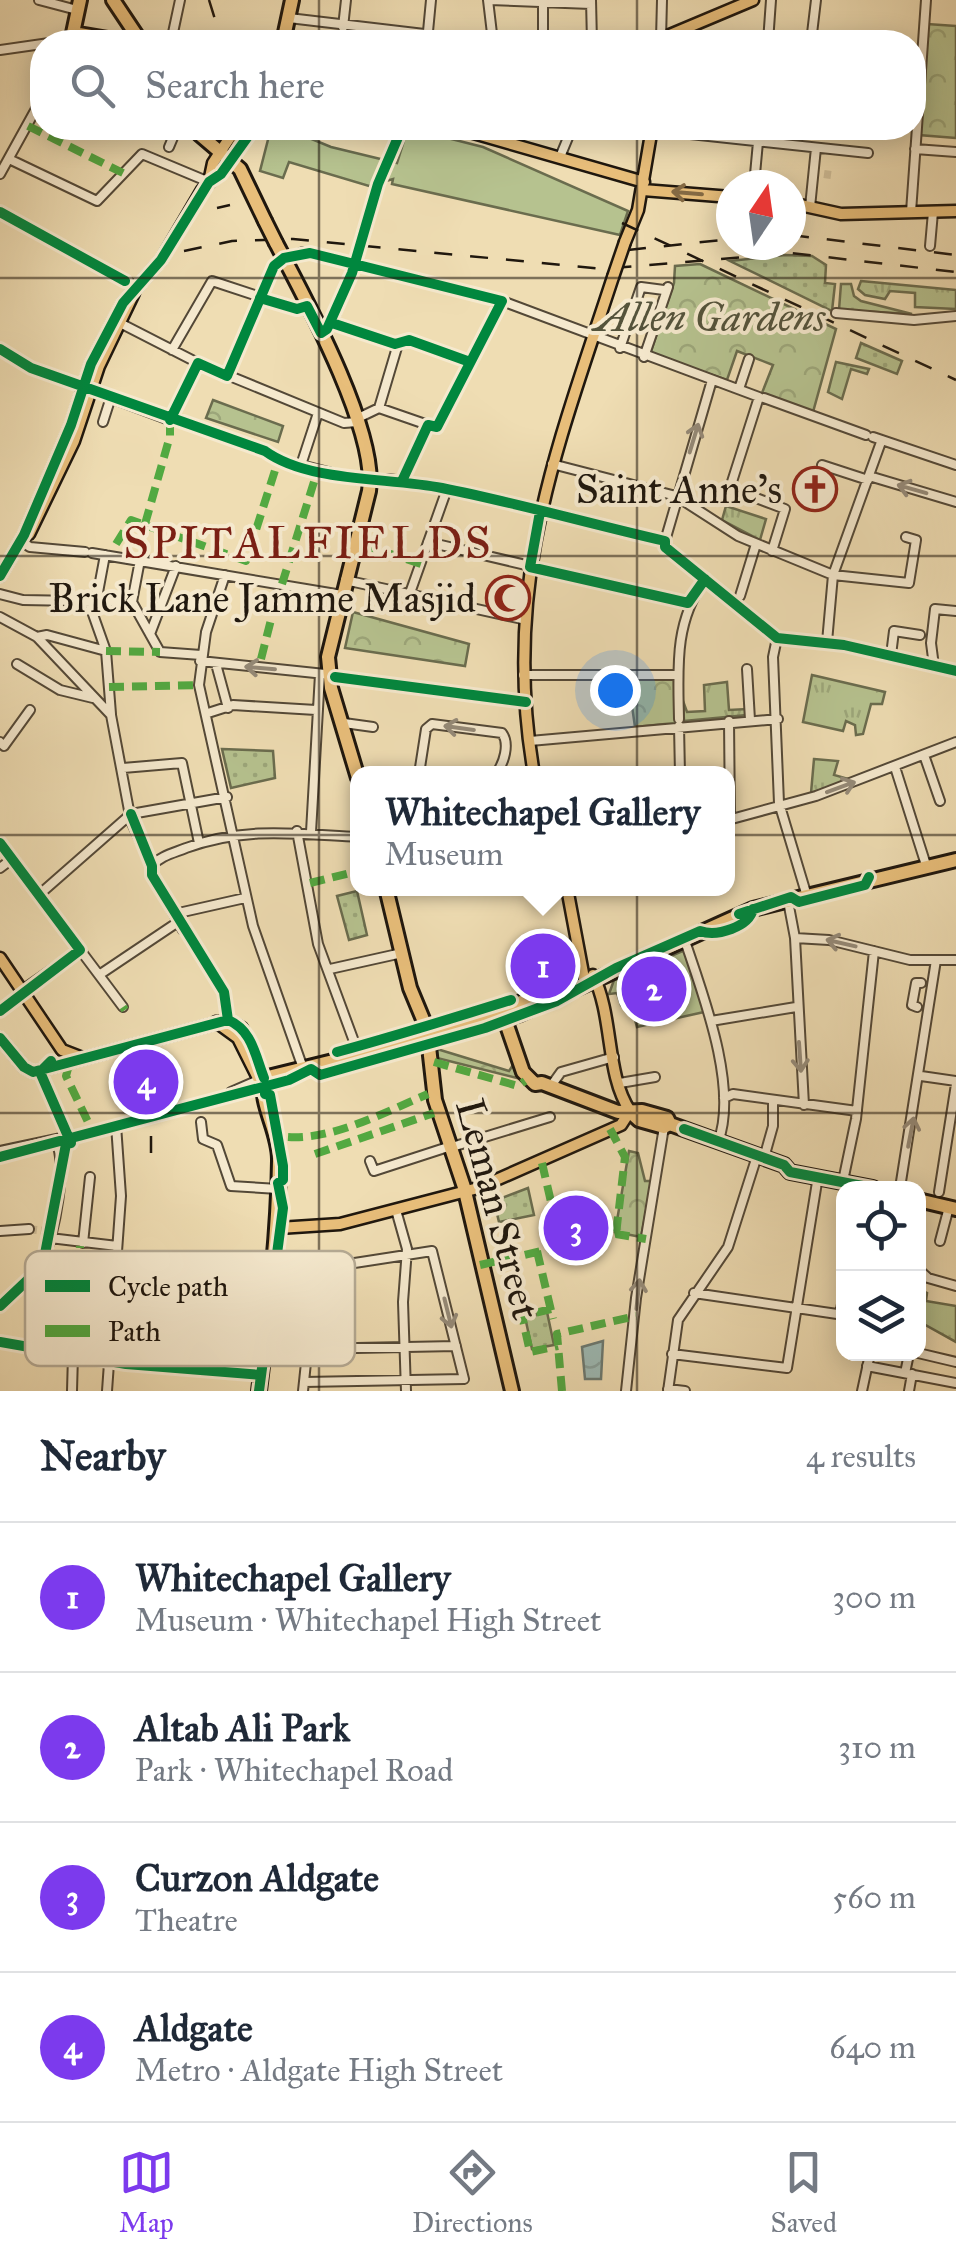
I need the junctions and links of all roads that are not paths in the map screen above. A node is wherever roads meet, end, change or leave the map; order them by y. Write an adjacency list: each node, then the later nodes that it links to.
1 (39, 0): 15 (street)
2 (114, 0): 19 (highway)
3 (180, 0): 20 (street)
4 (292, 0): 16 (highway)
5 (346, 0): 17 (street)
6 (431, 0): 23 (street)
7 (489, 0): 13 (street); 24 (street)
8 (662, 0): 27 (street)
9 (754, 0): 28 (main road)
10 (771, 0): 29 (street)
11 (816, 0): 30 (street)
12 (926, 0): 31 (street)
13 (547, 2): 14 (street); 25 (street)
14 (591, 2): 26 (street)
15 (79, 5): 18 (highway)
16 (289, 18): 17 (street); 21 (highway)
17 (342, 27): 22 (street)
18 (72, 30)
19 (133, 30)
20 (173, 30)
21 (286, 30)
22 (362, 30)
23 (429, 30)
24 (492, 30)
25 (544, 30)
26 (592, 30)
27 (659, 30)
28 (684, 30)
29 (769, 30)
30 (812, 30)
31 (923, 30)
32 (30, 45): 33 (street)
33 (0, 50)
34 (30, 120): 52 (street)
35 (171, 140): 45 (street)
36 (206, 140): 54 (highway)
37 (237, 140): 54 (highway)
38 (398, 140): 46 (street)
39 (499, 140): 51 (main road)
40 (567, 140): 51 (street)
41 (650, 140): 59 (main road)
42 (758, 140): 55 (street)
43 (781, 140): 47 (street)
44 (915, 140): 48 (street)
45 (169, 146)
46 (395, 148)
47 (816, 148): 50 (street); 62 (street)
48 (915, 150): 49 (street); 65 (street)
49 (956, 152)
50 (868, 153)
51 (560, 157): 59 (main road)
52 (9, 159): 56 (street); 58 (street)
53 (390, 160): 57 (street)
54 (230, 163): 58 (main road); 69 (highway, bridge)
55 (756, 170)
56 (0, 174)
57 (382, 176)
58 (208, 182): 71 (main road)
59 (643, 186): 60 (main road, one-way to 59); 80 (main road, bridge)
60 (716, 195)
61 (806, 207): 62 (main road)
62 (810, 208): 65 (main road)
63 (956, 211): 66 (main road)
64 (0, 212): 71 (street)
65 (911, 212): 66 (main road)
66 (934, 212): 68 (street)
67 (368, 226): 70 (street, bridge)
68 (930, 246)
69 (284, 258): 70 (street); 72 (street); 74 (highway)
70 (355, 265): 73 (street); 78 (street)
71 (136, 289): 77 (main road)
72 (260, 298): 74 (street); 84 (street); 89 (street)
73 (502, 301): 80 (street); 87 (street)
74 (307, 306): 79 (highway)
75 (836, 313): 76 (street)
76 (956, 316)
77 (118, 321): 84 (street); 91 (main road)
78 (332, 323): 79 (street); 81 (street)
79 (321, 333): 97 (highway)
80 (593, 338): 82 (street); 101 (main road)
81 (398, 344): 87 (street); 95 (street)
82 (620, 348): 85 (street); 85 (street)
83 (0, 350): 91 (street)
84 (172, 350): 88 (street)
85 (644, 357): 90 (street)
86 (749, 359): 92 (street)
87 (470, 362): 99 (street)
88 (198, 363): 89 (street); 93 (street)
89 (227, 376): 96 (street)
90 (712, 380): 92 (street); 108 (street, one-way to 90)
91 (86, 388): 93 (street); 112 (main road)
92 (739, 389): 94 (street)
93 (110, 397): 98 (street)
94 (762, 397): 100 (street); 116 (street)
95 (380, 408): 97 (street); 99 (street)
96 (318, 413): 97 (street); 105 (street)
97 (356, 421): 105 (highway)
98 (103, 422)
99 (428, 425): 106 (street)
100 (873, 438): 103 (street); 104 (street)
101 (552, 464): 108 (street); 110 (main road)
102 (822, 465): 104 (street)
103 (956, 465)
104 (868, 478): 109 (street, one-way to 104); 122 (street)
105 (370, 480): 106 (street); 125 (highway)
106 (402, 481): 107 (street)
107 (447, 489): 110 (street); 114 (street)
108 (676, 496): 113 (street); 115 (street)
109 (956, 502)
110 (540, 512): 113 (street); 120 (main road)
111 (906, 537): 122 (street)
112 (22, 538): 117 (street); 123 (main road)
113 (665, 541): 124 (street)
114 (428, 542): 120 (street); 127 (street)
115 (756, 544): 116 (street); 128 (street)
116 (772, 550): 122 (street)
117 (105, 554): 118 (street); 130 (street)
118 (140, 560): 119 (street); 129 (street)
119 (176, 566): 121 (street); 135 (street)
120 (530, 567): 131 (street); 134 (main road)
121 (225, 575): 125 (street); 142 (street)
122 (833, 575): 139 (street)
123 (0, 576)
124 (706, 579): 131 (street); 138 (street)
125 (344, 588): 127 (street); 148 (highway)
126 (0, 594): 130 (street)
127 (410, 594): 134 (street)
128 (740, 596)
129 (132, 602): 130 (street); 135 (street)
130 (92, 603): 140 (street)
131 (688, 603): 150 (street)
132 (956, 611): 145 (street)
133 (0, 617): 137 (street)
134 (522, 619): 149 (main road)
135 (150, 634): 142 (street)
136 (920, 634): 141 (street)
137 (37, 637): 140 (street); 151 (street)
138 (777, 638): 139 (street); 158 (street)
139 (826, 642): 141 (street)
140 (106, 651): 157 (street)
141 (891, 655): 145 (street)
142 (201, 658): 144 (street); 156 (street)
143 (17, 664): 151 (street)
144 (216, 664): 148 (street, one-way to 144); 153 (street)
145 (934, 666): 147 (street)
146 (747, 670): 159 (street)
147 (956, 672)
148 (328, 675): 152 (street); 155 (street); 161 (highway)
149 (523, 675): 150 (street); 152 (main road)
150 (678, 675): 162 (street)
151 (93, 698): 157 (street)
152 (526, 702): 164 (main road)
153 (228, 708): 155 (street); 156 (street)
154 (30, 710): 165 (street)
155 (316, 710): 183 (street)
156 (208, 713): 176 (street)
157 (112, 715): 175 (street)
158 (778, 719): 159 (street); 179 (street)
159 (750, 720): 160 (street)
160 (728, 721): 162 (street); 173 (street)
161 (344, 723): 163 (street); 168 (highway)
162 (679, 723): 164 (street); 172 (street)
163 (373, 728)
164 (530, 740): 171 (main road)
165 (0, 742)
166 (956, 742): 167 (street)
167 (924, 755): 174 (street); 177 (street)
168 (355, 766)
169 (420, 766): 170 (street, one-way to 169)
170 (498, 766)
171 (533, 766)
172 (680, 766)
173 (728, 766)
174 (895, 767): 179 (street, one-way to 174); 191 (street)
175 (123, 768): 178 (street); 180 (street)
176 (227, 797): 178 (street); 184 (street)
177 (940, 801)
178 (191, 804): 180 (street); 187 (street)
179 (780, 808): 181 (street); 194 (street)
180 (132, 814): 190 (street); 193 (street)
181 (735, 819)
182 (297, 831): 183 (street); 184 (street); 208 (street)
183 (310, 832): 185 (street)
184 (233, 834): 187 (street); 197 (street)
185 (350, 835)
186 (0, 843): 188 (street)
187 (199, 843): 190 (street)
188 (12, 858): 192 (street); 193 (street)
189 (956, 860): 191 (highway)
190 (152, 866): 199 (street)
191 (926, 866): 194 (highway)
192 (0, 868)
193 (42, 893): 202 (street)
194 (806, 893): 198 (highway)
195 (388, 896): 204 (highway, Leman Street)
196 (569, 896): 210 (main road)
197 (245, 898): 199 (street); 223 (street)
198 (787, 898): 200 (highway); 201 (street)
199 (178, 922): 209 (street)
200 (684, 938): 210 (highway); 217 (street)
201 (795, 938): 203 (street, one-way to 201); 213 (street)
202 (80, 950): 209 (street); 212 (street)
203 (874, 950): 206 (street); 234 (street)
204 (402, 954): 208 (street); 218 (highway, Leman Street)
205 (0, 958): 212 (main road)
206 (936, 960): 207 (street); 211 (street)
207 (956, 960)
208 (330, 969): 220 (street)
209 (99, 975): 214 (street)
210 (589, 979): 216 (highway); 221 (main road)
211 (928, 985): 215 (street); 215 (street)
212 (21, 992): 222 (main road)
213 (796, 1006): 217 (street); 232 (street, one-way to 232)
214 (124, 1007)
215 (924, 1008): 224 (street)
216 (506, 1013): 218 (highway); 218 (highway); 229 (highway)
217 (711, 1021): 230 (street)
218 (424, 1034): 220 (highway); 245 (highway, Leman Street)
219 (0, 1038): 222 (main road)
220 (358, 1055): 223 (highway)
221 (614, 1057): 227 (main road); 229 (street)
222 (81, 1058): 226 (main road)
223 (299, 1072): 226 (highway)
224 (922, 1076): 228 (street); 252 (street, one-way to 224)
225 (655, 1077): 227 (street)
226 (261, 1082): 237 (street); 253 (highway)
227 (620, 1083): 233 (main road)
228 (956, 1083): 255 (street)
229 (546, 1085): 233 (highway)
230 (724, 1098): 231 (street); 243 (street)
231 (772, 1100): 232 (street); 247 (street)
232 (804, 1105): 234 (street)
233 (630, 1111): 238 (highway); 254 (main road)
234 (857, 1111): 251 (street)
235 (550, 1117): 239 (street)
236 (201, 1122): 253 (street)
237 (113, 1126): 241 (street); 265 (street)
238 (667, 1126): 243 (highway); 301 (street, one-way to 238)
239 (508, 1130): 244 (street); 245 (street)
240 (0, 1137): 246 (street)
241 (66, 1137): 242 (street); 246 (street)
242 (55, 1142): 246 (street); 262 (street)
243 (718, 1142): 247 (highway)
244 (512, 1143)
245 (451, 1147): 248 (street); 254 (highway, Leman Street)
246 (2, 1152)
247 (760, 1157): 249 (highway); 274 (street)
248 (370, 1161)
249 (819, 1174): 251 (highway); 276 (street)
250 (90, 1177): 264 (street)
251 (843, 1181)
252 (901, 1181)
253 (278, 1189): 260 (highway)
254 (465, 1192): 258 (main road); 300 (highway, Leman Street)
255 (939, 1192)
256 (926, 1202): 257 (highway)
257 (952, 1208): 263 (street)
258 (396, 1210): 260 (main road); 269 (street)
259 (29, 1228): 261 (street)
260 (280, 1228): 268 (highway)
261 (0, 1231)
262 (49, 1234): 264 (street); 266 (street)
263 (940, 1240)
264 (84, 1243): 265 (street)
265 (117, 1246): 267 (street)
266 (43, 1251)
267 (117, 1251)
268 (276, 1251)
269 (406, 1253): 270 (street); 280 (street, one-way to 280); 281 (street)
270 (355, 1262)
271 (920, 1271): 273 (street)
272 (25, 1281): 275 (street)
273 (956, 1286)
274 (694, 1293): 276 (street); 283 (street)
275 (0, 1306)
276 (795, 1308): 277 (street); 283 (street)
277 (836, 1314)
278 (0, 1342): 279 (street)
279 (25, 1346)
280 (456, 1346): 281 (street); 294 (street)
281 (405, 1347): 282 (street); 294 (street)
282 (355, 1348)
283 (672, 1354): 297 (street)
284 (926, 1355): 287 (street)
285 (868, 1361): 291 (street)
286 (909, 1361): 292 (street)
287 (956, 1362)
288 (73, 1366): 298 (street)
289 (160, 1366): 293 (street)
290 (261, 1366): 293 (highway)
291 (867, 1366): 292 (street); 303 (street)
292 (908, 1374): 295 (street); 304 (street)
293 (261, 1376): 299 (highway)
294 (406, 1386): 296 (street)
295 (954, 1386)
296 (303, 1387)
297 (668, 1390): 302 (street)
298 (72, 1391)
299 (259, 1391)
300 (512, 1391)
301 (626, 1391)
302 (685, 1391)
303 (862, 1391)
304 (909, 1391)

